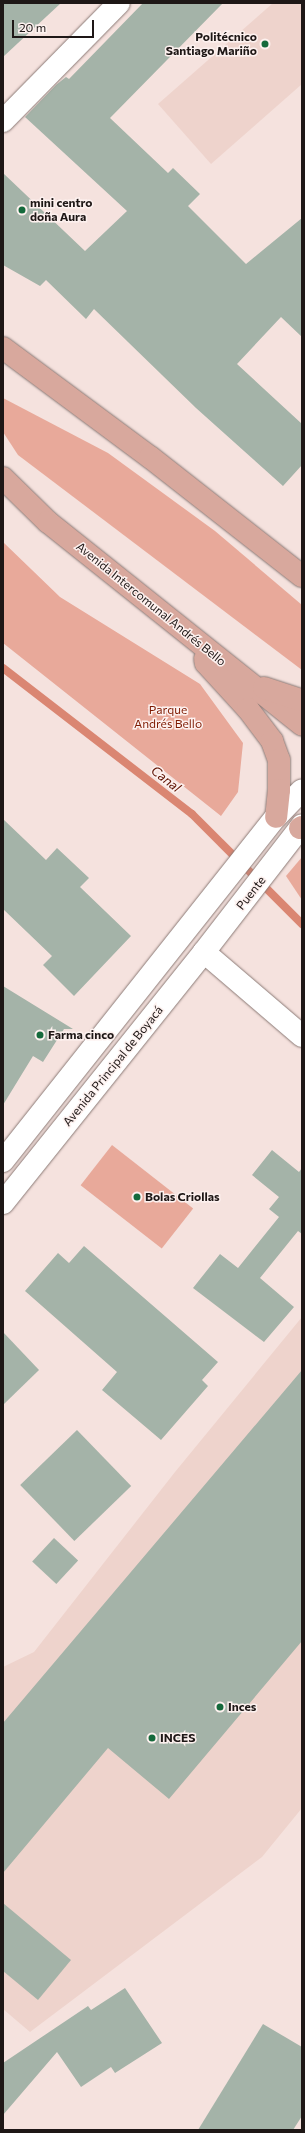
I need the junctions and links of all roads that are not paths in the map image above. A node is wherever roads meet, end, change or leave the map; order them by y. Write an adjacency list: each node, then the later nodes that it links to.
1 (119, 3): 2 (street)
2 (3, 121)
3 (3, 348): 5 (main road)
4 (3, 478): 6 (main road, Avenida Intercomunal Andrés Bello)
5 (302, 576)
6 (202, 644): 7 (main road, Avenida Intercomunal Andrés Bello); 11 (main road)
7 (250, 683): 8 (main road); 9 (main road, Avenida Intercomunal Andrés Bello)
8 (302, 700)
9 (302, 725)
10 (302, 790): 11 (street)
11 (276, 817): 16 (street)
12 (301, 827): 13 (street, Puente)
13 (223, 928): 14 (street, Avenida Principal de Boyacá)
14 (204, 952): 15 (street); 17 (street, Avenida Principal de Boyacá)
15 (302, 1036)
16 (3, 1161)
17 (3, 1203)

